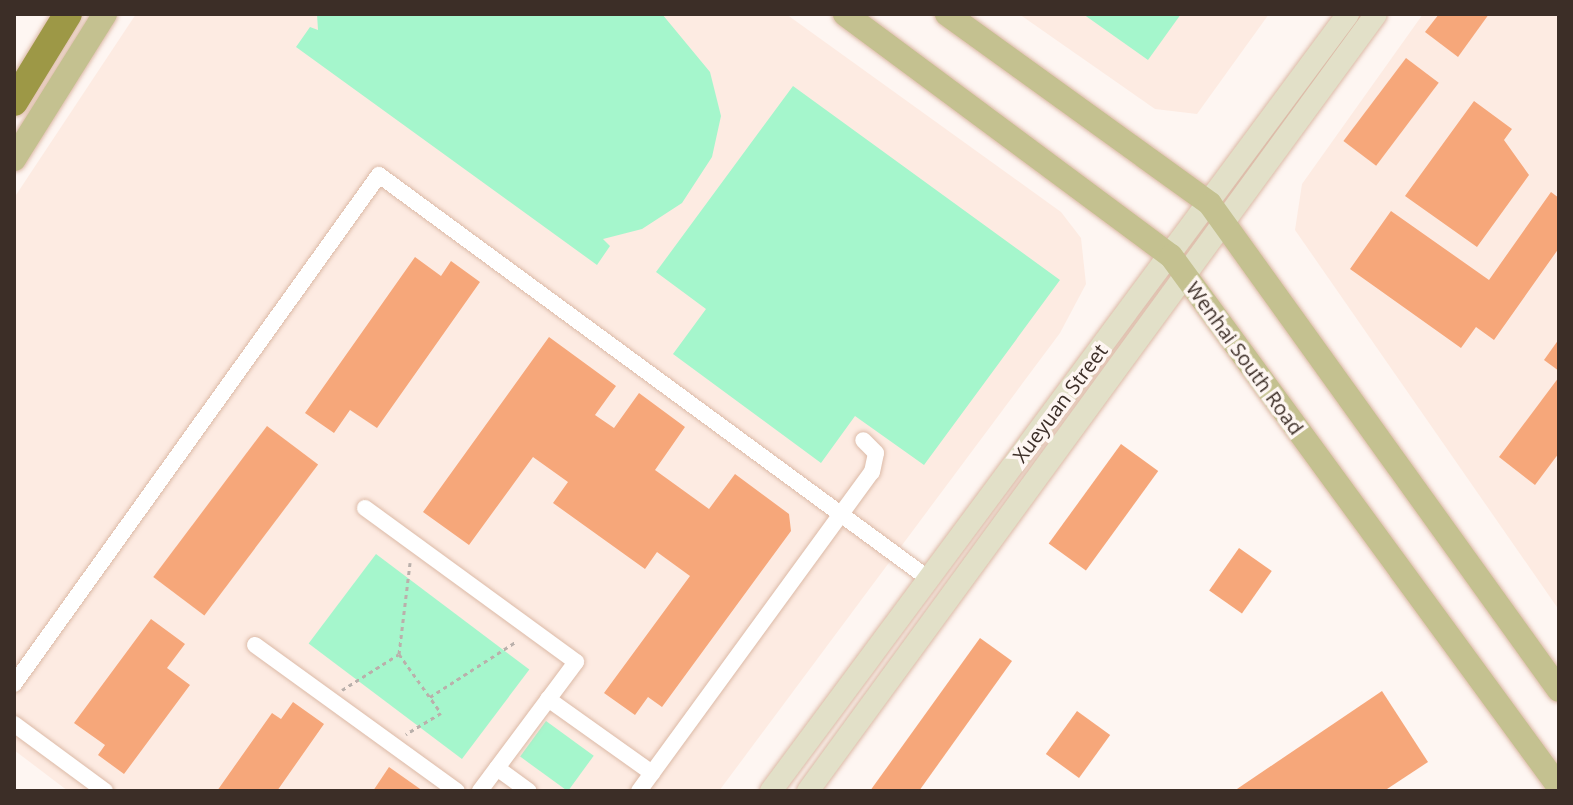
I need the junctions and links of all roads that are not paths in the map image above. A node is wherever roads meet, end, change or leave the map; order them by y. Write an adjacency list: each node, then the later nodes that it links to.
1 (68, 14): 7 (highway)
2 (105, 14): 8 (main road)
3 (845, 14): 11 (main road, Wenhai South Road)
4 (947, 14): 9 (main road)
5 (1348, 14): 9 (main road, Xueyuan Street)
6 (1376, 14): 10 (main road)
7 (14, 102)
8 (14, 159)
9 (1210, 204): 10 (main road); 11 (main road, Xueyuan Street)
10 (1226, 226): 12 (main road); 19 (main road)
11 (1171, 256): 12 (main road, Wenhai South Road); 16 (main road, Xueyuan Street)
12 (1188, 279): 24 (main road, Wenhai South Road); 31 (main road)
13 (863, 440): 15 (street)
14 (365, 508): 20 (street)
15 (842, 514): 16 (street); 18 (street); 23 (street)
16 (929, 579): 30 (main road, Xueyuan Street)
17 (255, 645): 26 (street)
18 (14, 684)
19 (1559, 690)
20 (548, 699): 22 (street); 23 (street)
21 (14, 724): 25 (street)
22 (497, 768): 27 (street); 28 (street)
23 (652, 773): 29 (street)
24 (1559, 787)
25 (105, 791)
26 (457, 791)
27 (480, 791)
28 (529, 791)
29 (639, 791)
30 (771, 791)
31 (808, 791)

